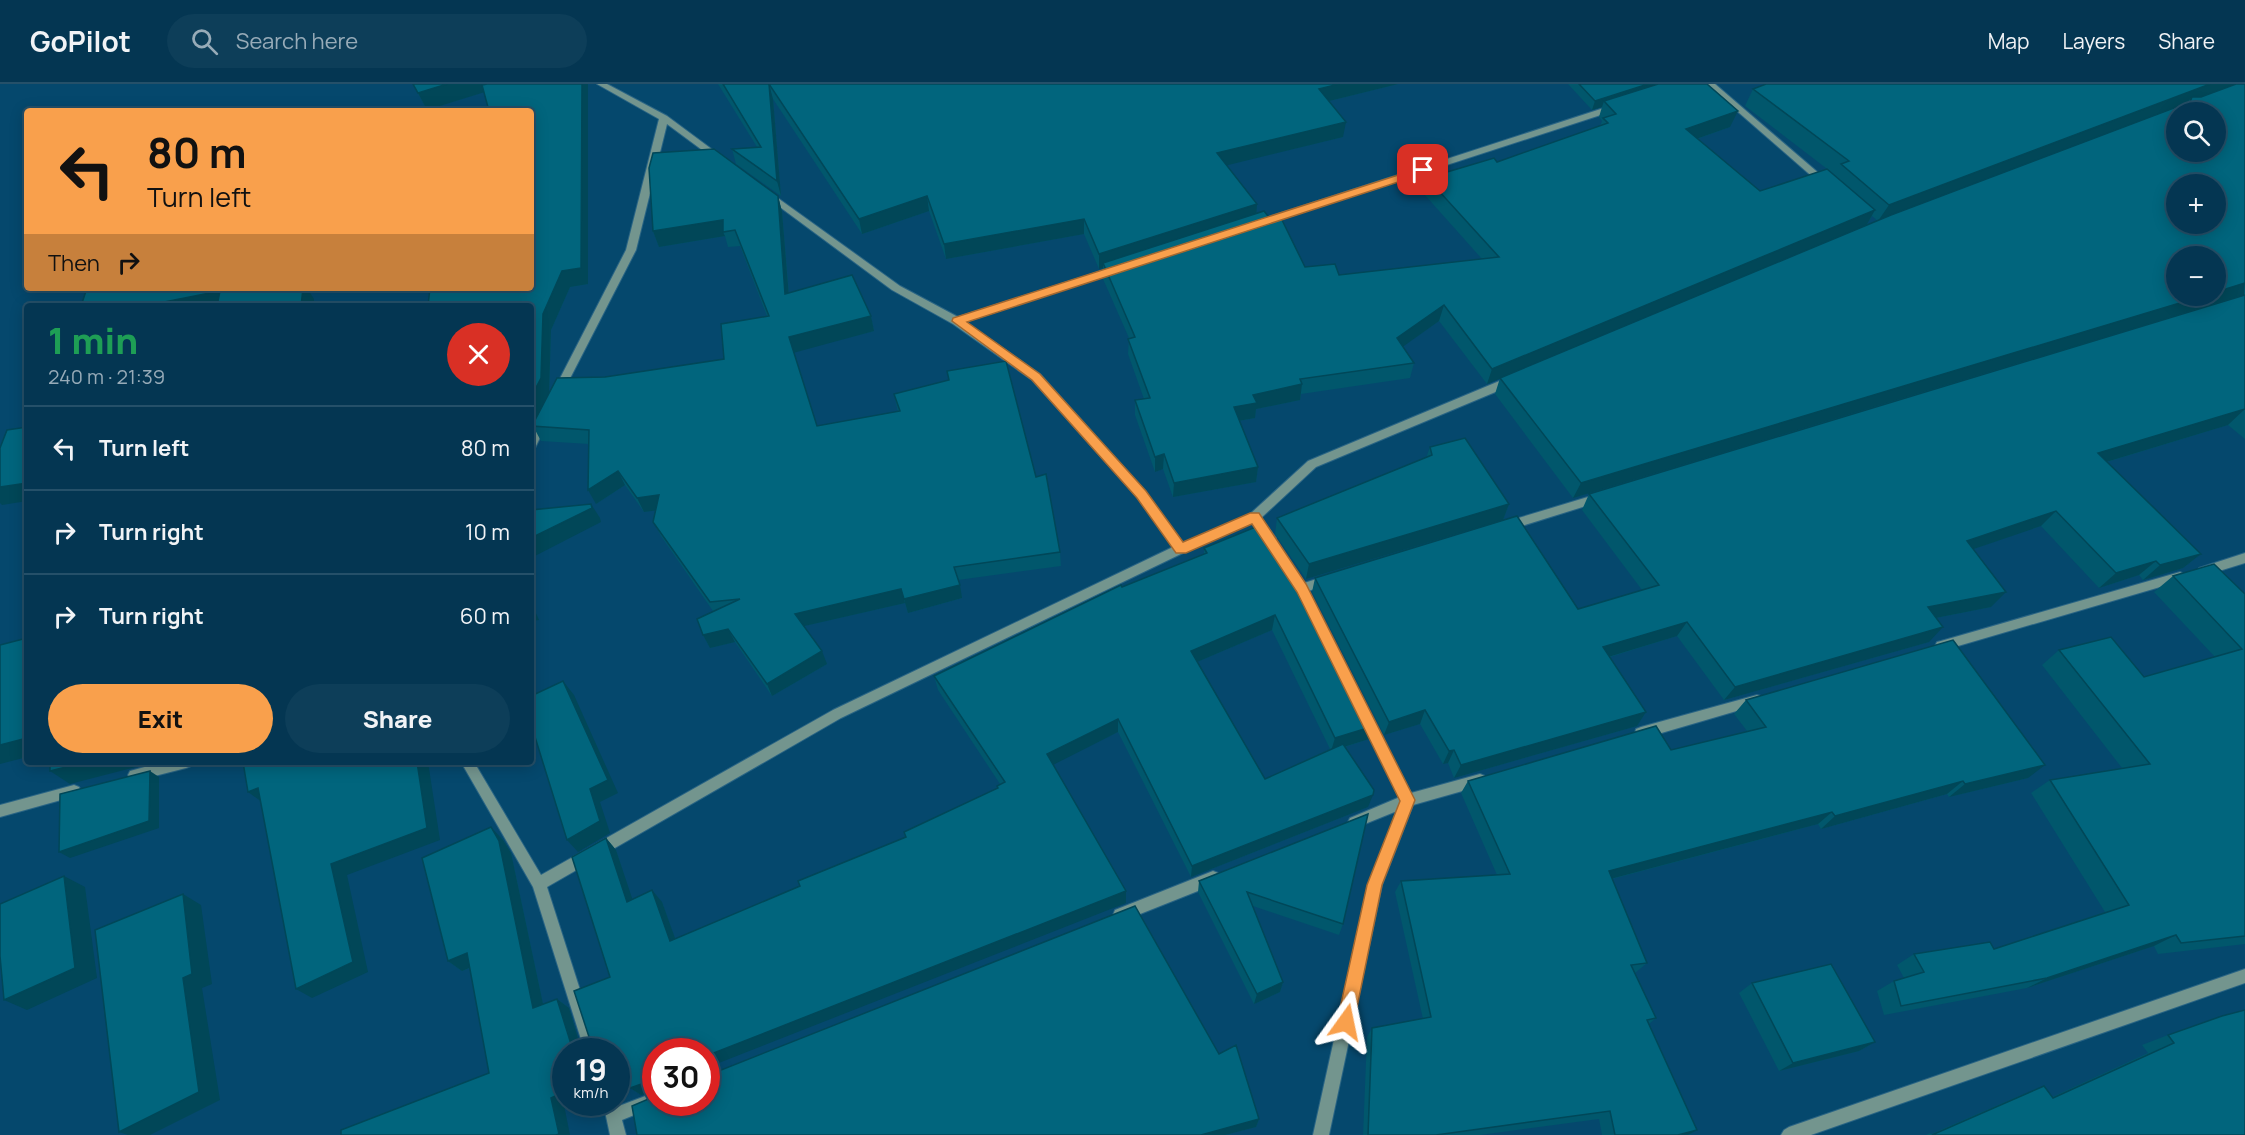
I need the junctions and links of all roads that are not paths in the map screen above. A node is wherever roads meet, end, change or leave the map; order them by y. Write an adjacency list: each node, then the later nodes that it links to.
1 (601, 84): 4 (street)
2 (1710, 84): 7 (street)
3 (1621, 106): 8 (street)
4 (664, 118): 5 (street); 12 (street)
5 (732, 168)
6 (761, 189): 10 (street)
7 (1833, 190)
8 (1250, 226)
9 (1126, 266): 10 (street)
10 (957, 321): 18 (street)
11 (1518, 378): 16 (street)
12 (552, 404)
13 (547, 414): 14 (street)
14 (534, 439)
15 (1608, 494): 17 (street)
16 (1254, 517): 18 (street); 19 (street)
17 (1495, 529)
18 (1181, 549): 36 (street)
19 (1278, 551)
20 (2245, 558): 23 (street)
21 (1336, 578): 22 (street)
22 (1301, 589)
23 (1924, 651)
24 (1775, 694): 26 (street)
25 (1359, 705): 32 (street)
26 (1626, 737)
27 (174, 765): 30 (street)
28 (469, 765): 36 (street)
29 (1488, 777): 32 (street)
30 (120, 779)
31 (87, 788): 33 (street)
32 (1408, 800): 34 (street); 42 (street)
33 (0, 811)
34 (1341, 827)
35 (1230, 871): 37 (street)
36 (539, 884): 39 (street)
37 (1107, 920)
38 (2245, 976): 43 (street)
39 (588, 1038)
40 (614, 1116): 41 (street)
41 (618, 1135)
42 (1322, 1135)
43 (1789, 1135)

